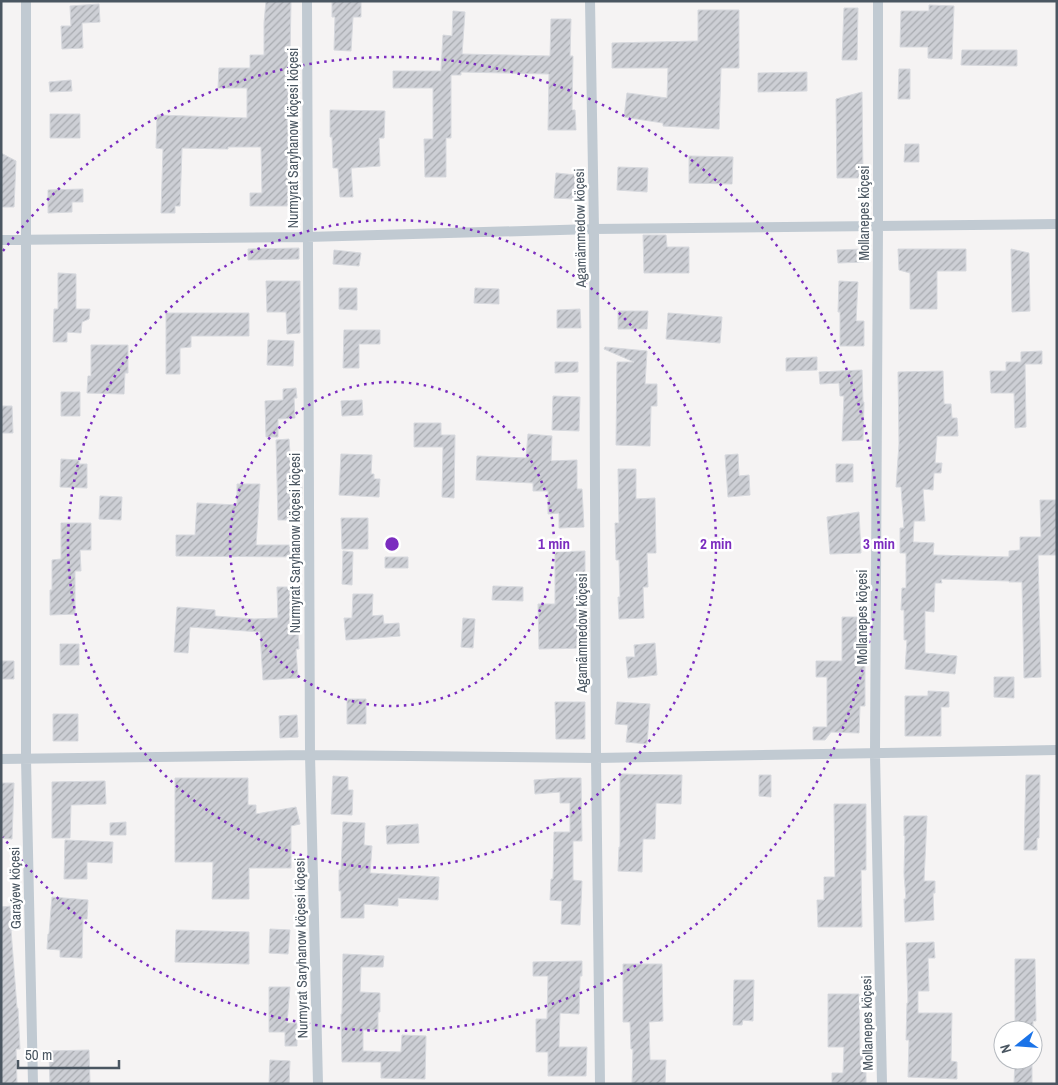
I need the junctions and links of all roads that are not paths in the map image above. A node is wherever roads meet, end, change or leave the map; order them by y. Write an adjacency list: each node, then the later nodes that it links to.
1 (26, 1): 9 (street, Garaýew köçesi)
2 (306, 1): 8 (street, Nurmyrat Saryhanow köçesi köçesi)
3 (590, 1): 7 (street, Agamämmedow köçesi)
4 (878, 1): 6 (street, Mollanepes köçesi)
5 (1057, 224): 6 (street)
6 (878, 226): 7 (street); 12 (street, Mollanepes köçesi)
7 (594, 229): 8 (street); 14 (street, Agamämmedow köçesi)
8 (307, 237): 9 (street); 13 (street, Nurmyrat Saryhanow köçesi köçesi)
9 (27, 239): 10 (street); 16 (street, Garaýew köçesi)
10 (1, 240)
11 (1057, 750): 12 (street)
12 (875, 754): 14 (street); 20 (street, Mollanepes köçesi)
13 (310, 755): 14 (street); 16 (street); 18 (street, Nurmyrat Saryhanow köçesi köçesi)
14 (596, 758): 19 (street, Agamämmedow köçesi)
15 (1, 759): 16 (street)
16 (26, 759): 17 (street, Garaýew köçesi)
17 (33, 1084)
18 (318, 1084)
19 (600, 1084)
20 (882, 1084)

